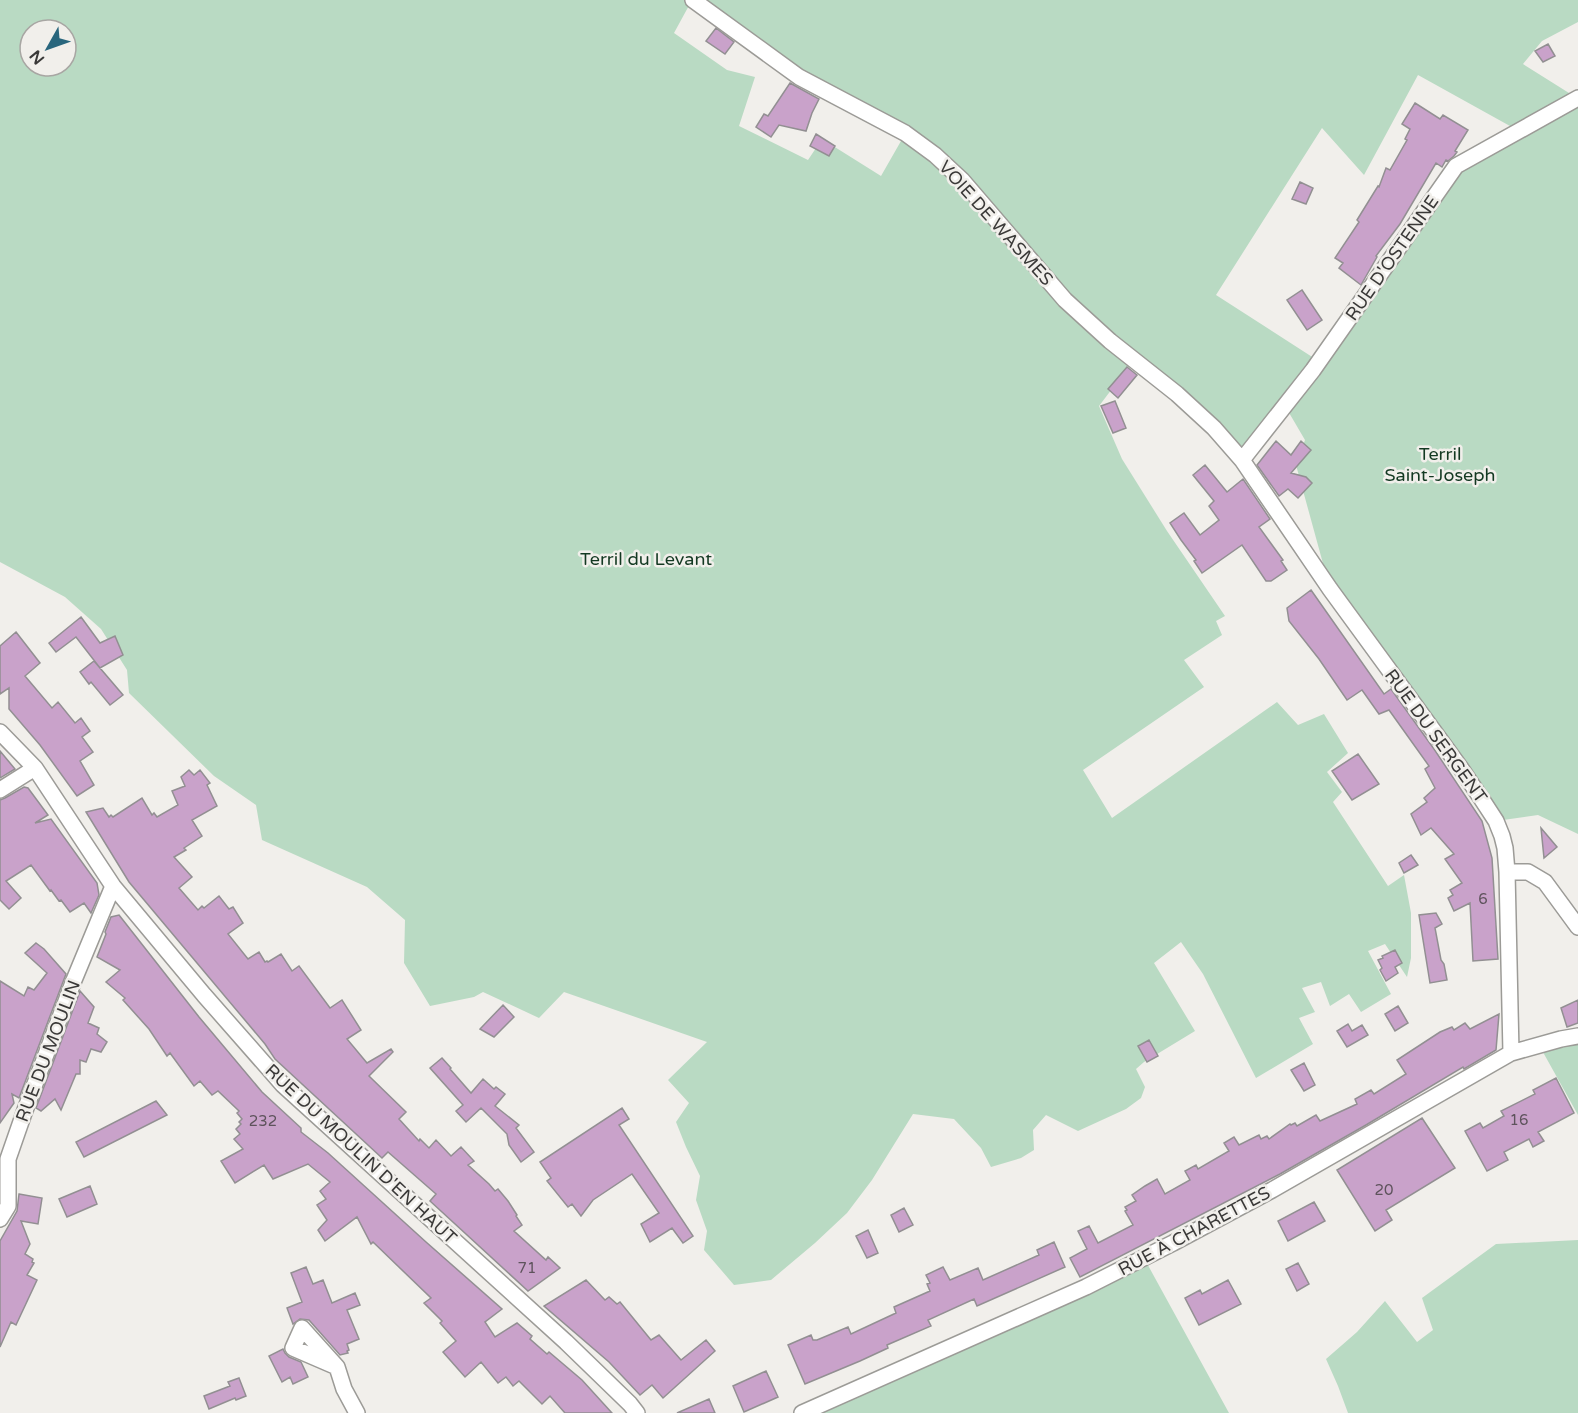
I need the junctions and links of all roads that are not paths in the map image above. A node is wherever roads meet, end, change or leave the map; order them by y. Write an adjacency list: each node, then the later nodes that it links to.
1 (693, 0): 3 (street, VOIE DE WASMES)
2 (1578, 98): 3 (street, RUE D'OSTENNE)
3 (1242, 460): 7 (street, RUE DU SERGENT)
4 (0, 732): 5 (street, RUE DU MOULIN D'EN HAUT)
5 (35, 768): 6 (street); 8 (street, RUE DU MOULIN D'EN HAUT)
6 (0, 790)
7 (1507, 872): 9 (street); 11 (street, RUE DU SERGENT)
8 (113, 886): 12 (street, RUE DU MOULIN); 15 (street, RUE DU MOULIN D'EN HAUT)
9 (1578, 927)
10 (1578, 1036): 11 (street, RUE À CHARETTES)
11 (1512, 1053): 16 (street, RUE À CHARETTES)
12 (0, 1219)
13 (337, 1367): 14 (street)
14 (357, 1413)
15 (637, 1413)
16 (802, 1413)

